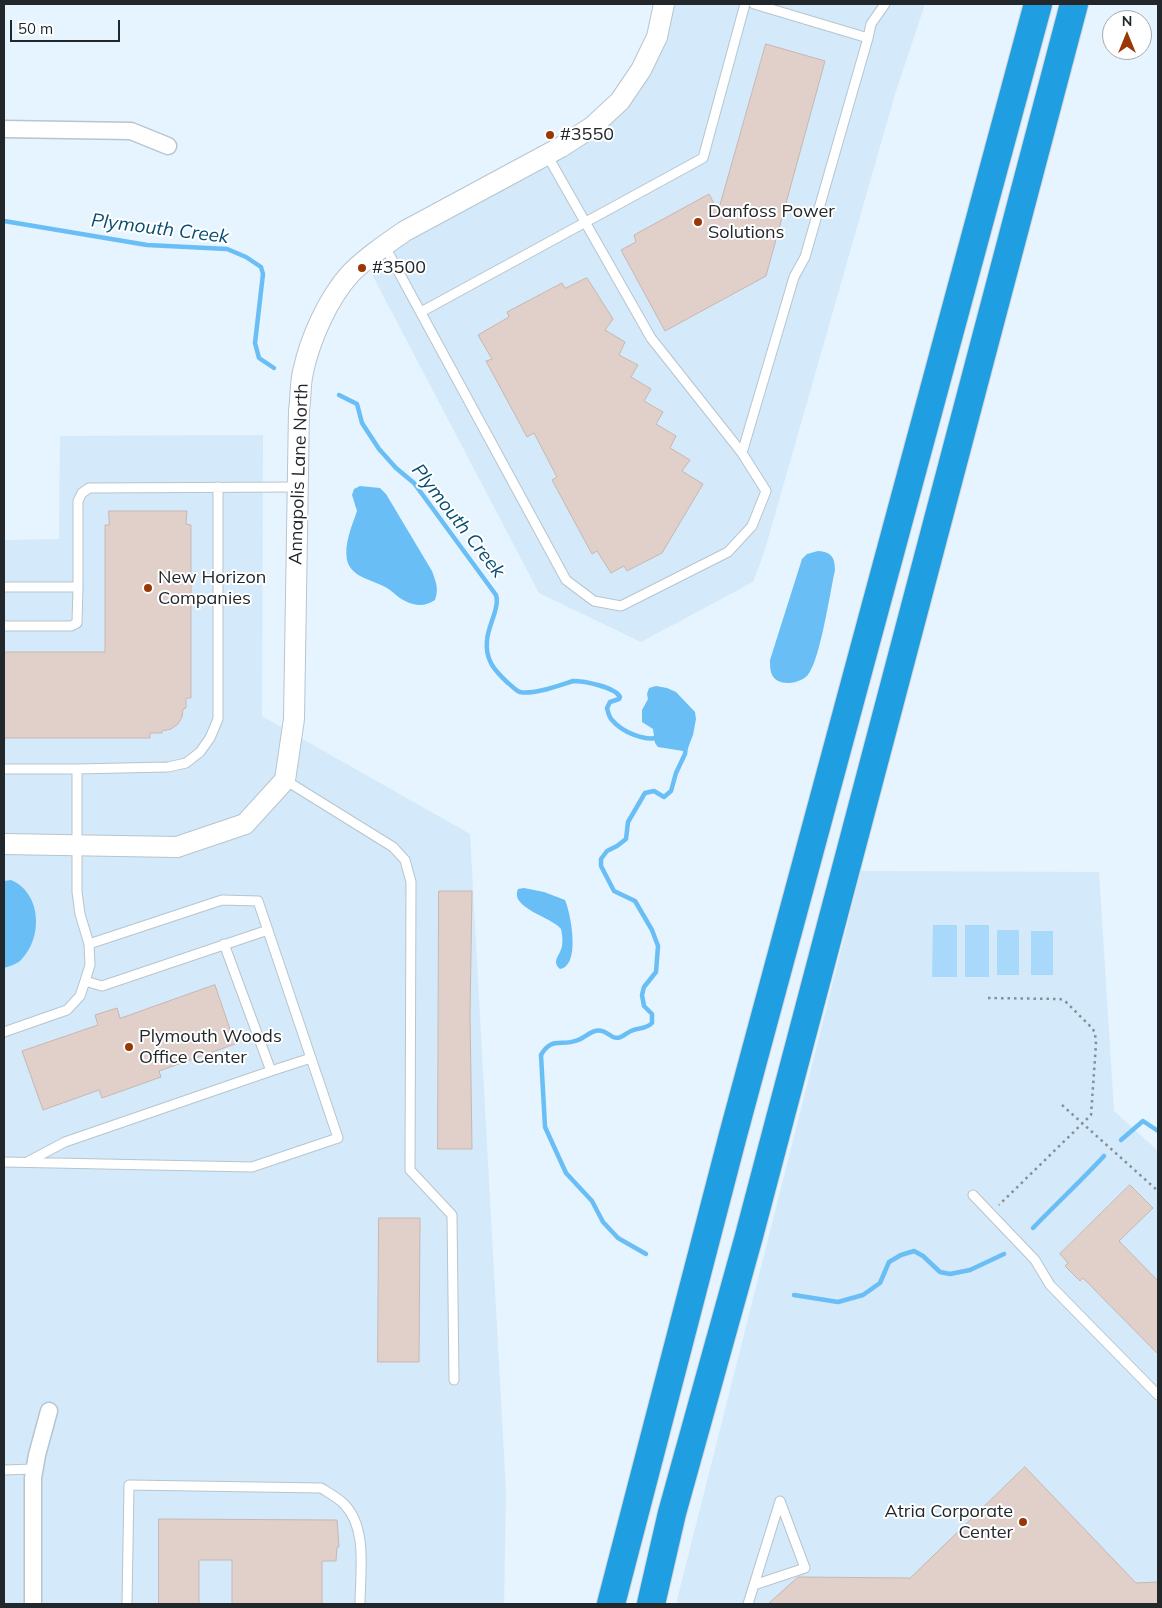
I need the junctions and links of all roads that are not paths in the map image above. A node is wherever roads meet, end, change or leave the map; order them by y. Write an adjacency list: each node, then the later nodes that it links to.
1 (664, 4): 10 (street, Annapolis Lane North)
2 (745, 4): 11 (lane)
3 (754, 4): 7 (lane)
4 (885, 4): 7 (lane)
5 (1038, 4): 45 (highway)
6 (1074, 4): 40 (highway)
7 (868, 38): 14 (lane)
8 (4, 129): 9 (street)
9 (168, 146)
10 (547, 155): 11 (lane); 12 (street, Annapolis Lane North)
11 (584, 222): 13 (lane); 14 (lane)
12 (384, 245): 13 (lane); 16 (street, Annapolis Lane North)
13 (421, 312): 14 (lane)
14 (742, 453)
15 (218, 487): 16 (lane); 18 (lane); 21 (lane)
16 (298, 487): 22 (street, Annapolis Lane North)
17 (4, 587): 18 (lane)
18 (78, 587): 19 (lane)
19 (4, 626)
20 (4, 769): 21 (lane)
21 (77, 769): 24 (lane)
22 (285, 780): 24 (street); 35 (lane)
23 (4, 844): 24 (street)
24 (78, 846): 26 (lane)
25 (268, 930): 26 (lane); 27 (lane); 30 (lane)
26 (89, 944): 28 (lane)
27 (224, 944): 28 (lane); 31 (lane)
28 (86, 981): 29 (lane)
29 (4, 1032)
30 (311, 1058): 31 (lane); 33 (lane)
31 (271, 1070): 33 (lane)
32 (4, 1162): 33 (lane)
33 (26, 1162)
34 (973, 1195): 36 (lane)
35 (454, 1380)
36 (1158, 1395)
37 (49, 1411): 38 (street)
38 (34, 1469): 39 (lane); 42 (street)
39 (4, 1470)
40 (672, 1513): 46 (highway); 47 (highway)
41 (754, 1585): 41 (lane); 48 (lane)
42 (33, 1604)
43 (127, 1604): 44 (lane)
44 (360, 1604)
45 (612, 1604)
46 (651, 1604)
47 (659, 1604)
48 (748, 1604)

